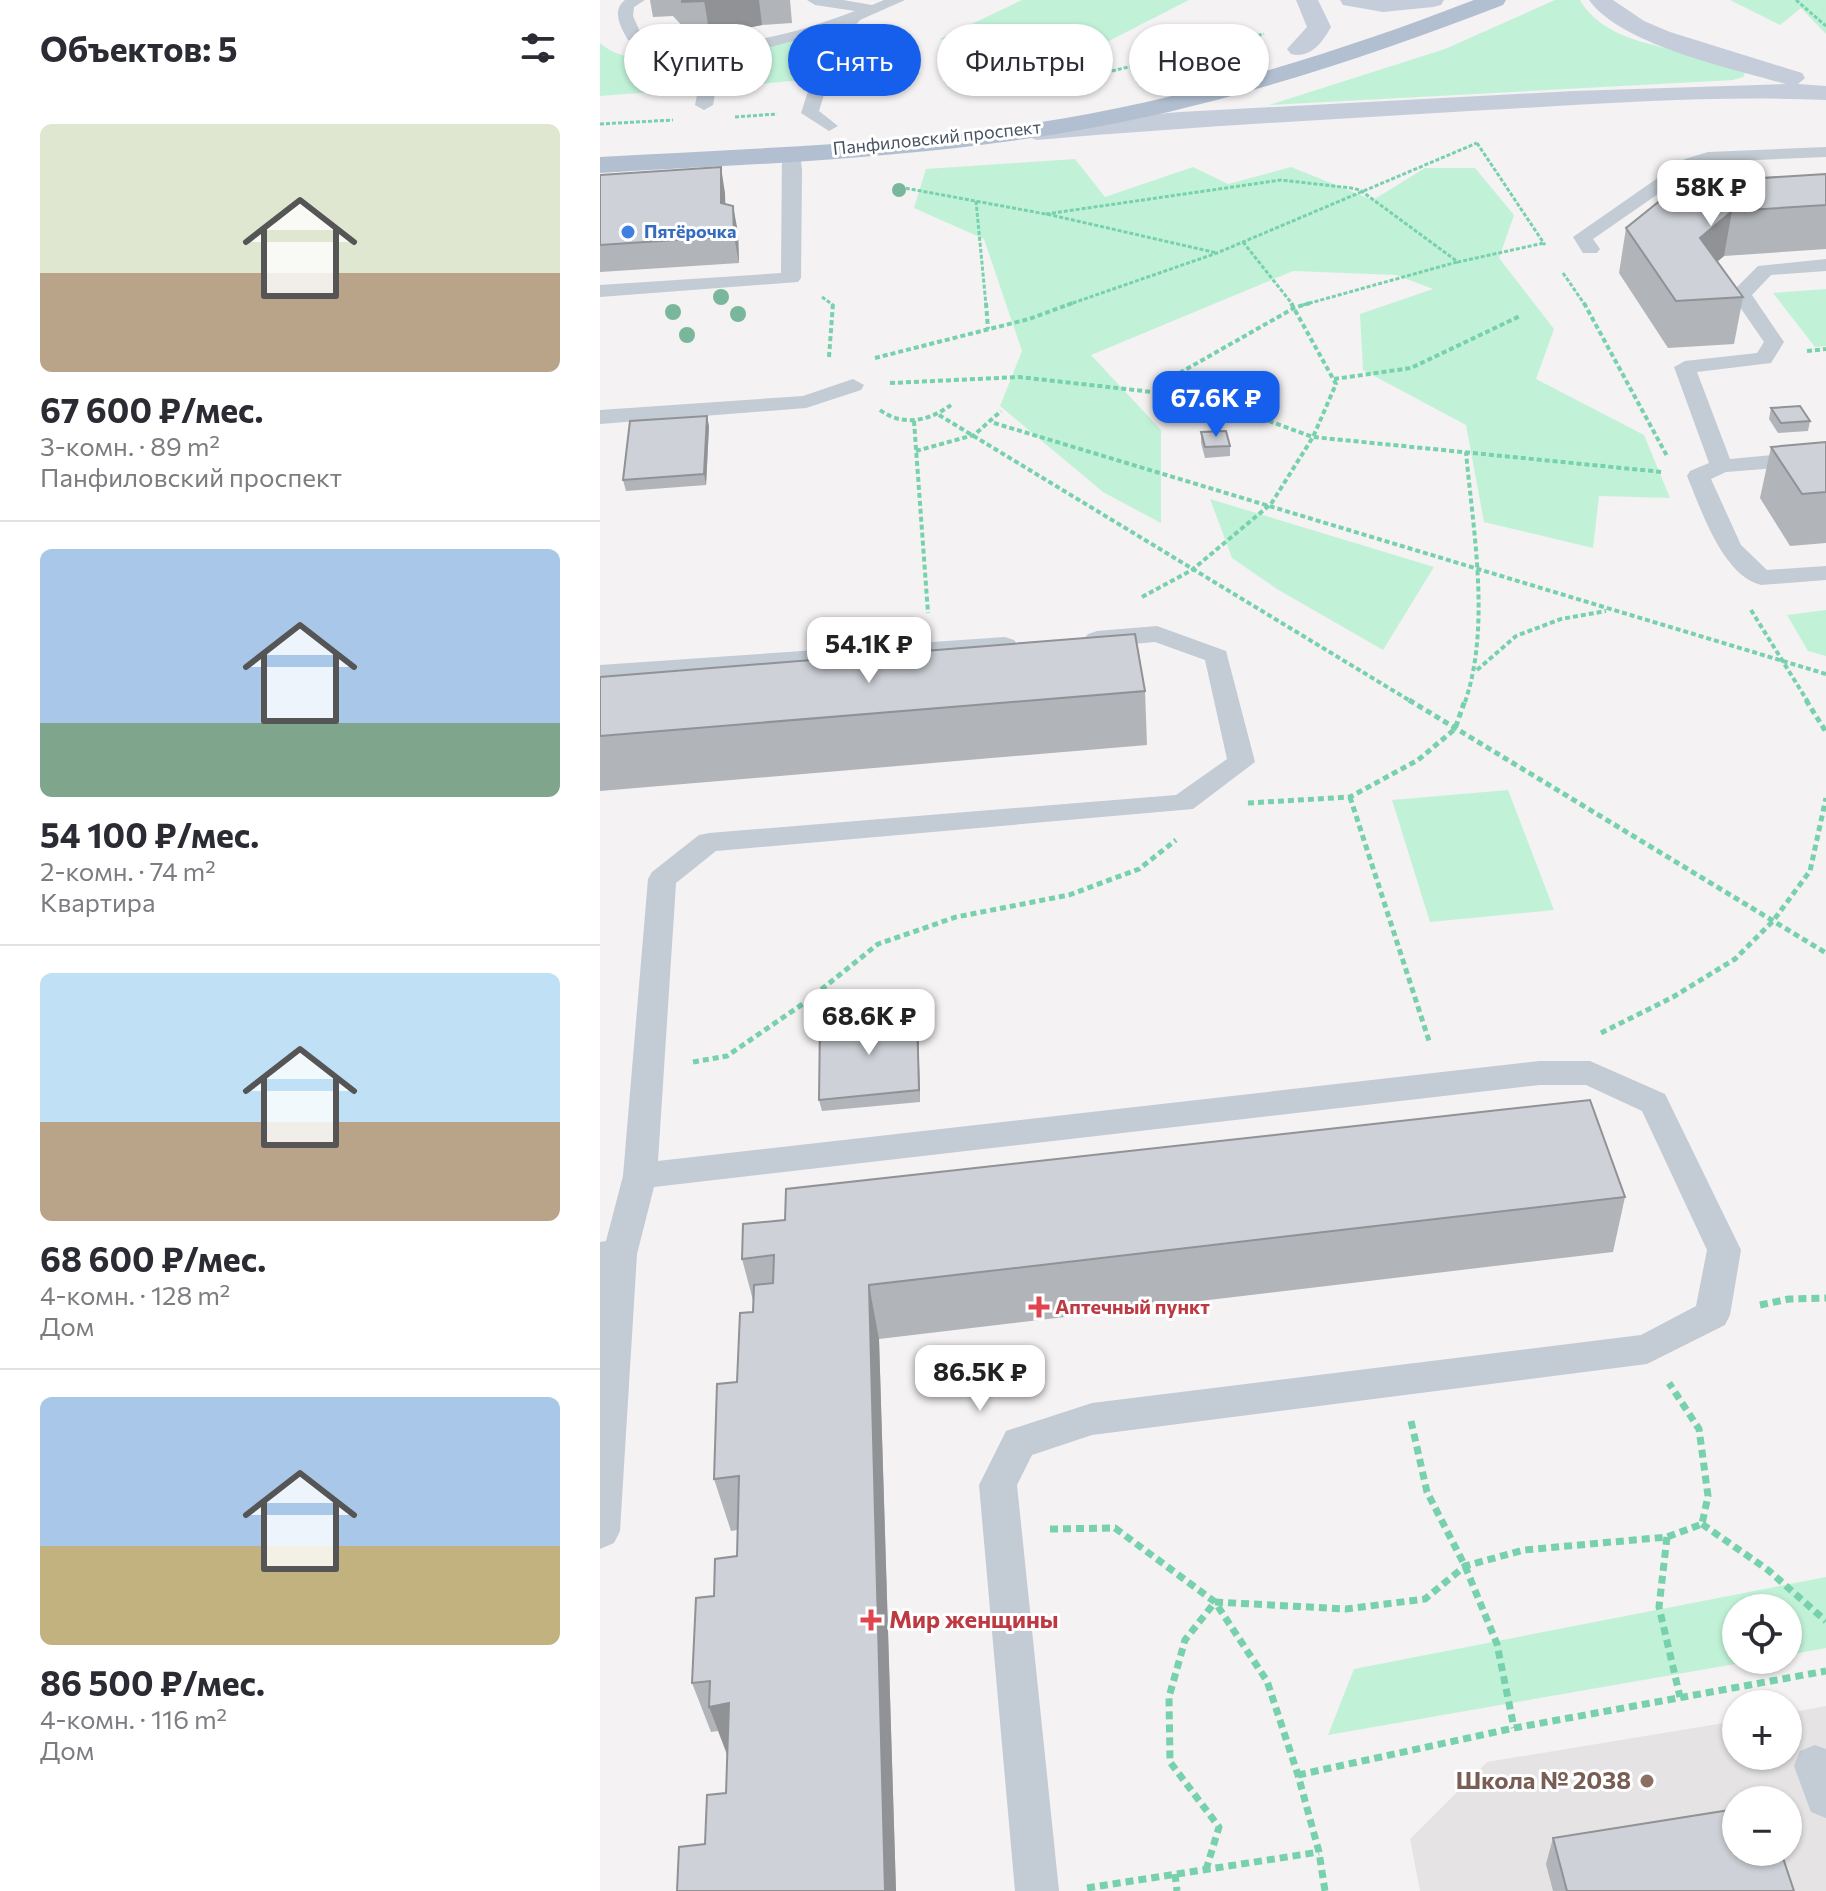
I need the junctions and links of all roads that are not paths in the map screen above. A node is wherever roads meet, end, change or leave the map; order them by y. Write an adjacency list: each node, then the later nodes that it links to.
1 (637, 0): 11 (lane)
2 (815, 0): 9 (lane)
3 (897, 0): 9 (lane)
4 (1351, 0): 5 (main road)
5 (1434, 0): 13 (main road)
6 (1495, 0): 20 (main road, Панфиловский проспект)
7 (1600, 0): 14 (main road)
8 (1311, 7): 13 (main road)
9 (875, 9): 10 (lane)
10 (854, 18): 12 (lane); 19 (lane)
11 (628, 24)
12 (772, 41)
13 (1299, 49): 16 (main road)
14 (1826, 91): 20 (main road)
15 (706, 96): 17 (lane)
16 (1088, 97)
17 (704, 105)
18 (855, 124): 19 (main road, Панфиловский проспект)
19 (829, 126): 21 (main road, Панфиловский проспект)
20 (999, 135): 21 (main road, Панфиловский проспект)
21 (787, 140): 23 (main road, Панфиловский проспект); 28 (lane)
22 (1826, 152): 25 (lane)
23 (600, 165)
24 (1646, 212): 25 (lane)
25 (1616, 214): 26 (lane)
26 (1590, 249)
27 (1826, 265): 32 (lane)
28 (600, 291)
29 (855, 374): 30 (lane)
30 (600, 417)
31 (1826, 457): 32 (lane)
32 (1722, 466): 33 (lane)
33 (1826, 573)
34 (1078, 640): 37 (lane)
35 (1033, 643): 36 (lane)
36 (600, 673)
37 (640, 1176): 38 (lane); 40 (lane)
38 (610, 1255): 39 (lane)
39 (600, 1531)
40 (1037, 1891)

